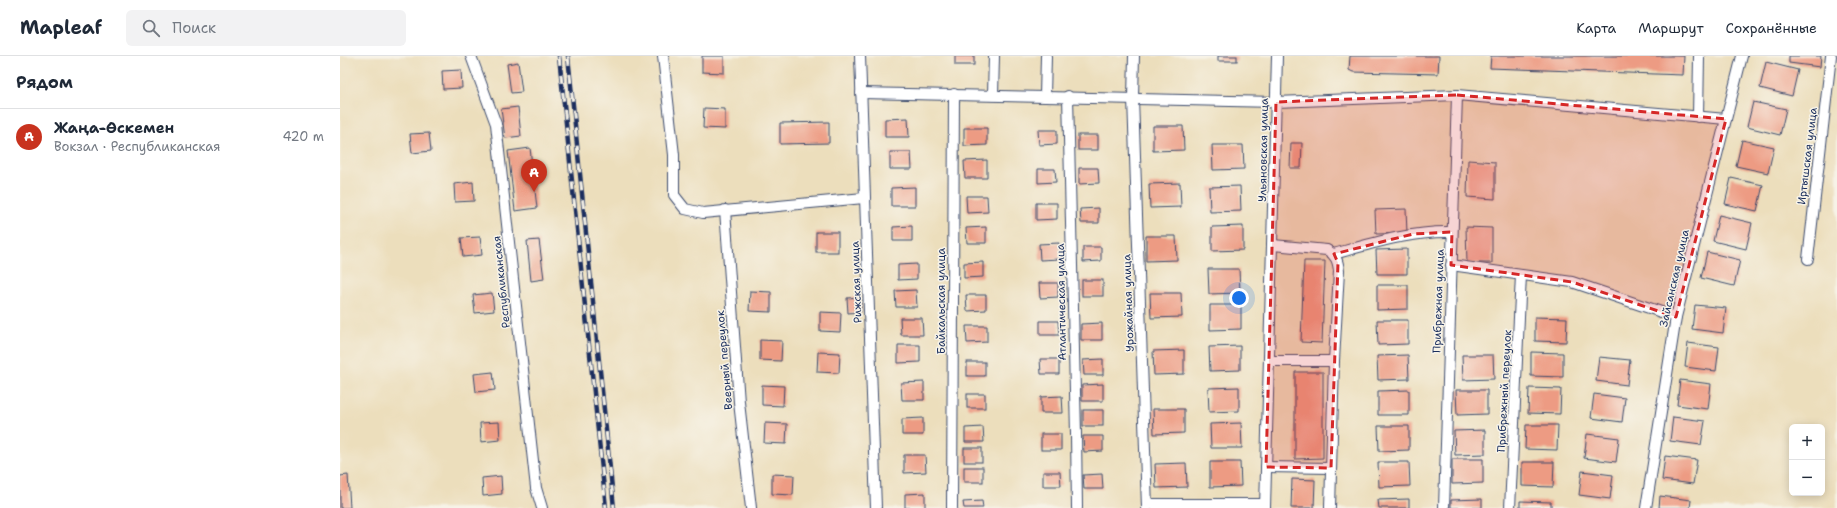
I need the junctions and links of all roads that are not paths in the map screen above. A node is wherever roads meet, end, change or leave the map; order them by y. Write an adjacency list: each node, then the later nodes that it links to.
1 (471, 56): 36 (street, Республиканская)
2 (663, 56): 22 (street)
3 (860, 56): 11 (street, Рижская улица)
4 (994, 56): 13 (street)
5 (1046, 56): 15 (street)
6 (1134, 56): 17 (street)
7 (1277, 56): 18 (street, Ульяновская улица)
8 (1699, 56): 19 (street)
9 (1742, 56): 20 (street, Зайсанская улица)
10 (1831, 56): 26 (street, Иртышская улица)
11 (861, 93): 12 (street); 21 (street, Рижская улица)
12 (954, 94): 13 (street); 39 (street, Байкальская улица)
13 (993, 95): 15 (street)
14 (1457, 95): 18 (street); 19 (street); 23 (street, Прибрежная улица)
15 (1045, 96): 16 (street)
16 (1068, 96): 17 (street); 40 (street, Атлантическая улица)
17 (1133, 98): 18 (street); 34 (street, Урожайная улица)
18 (1276, 102): 24 (street, Ульяновская улица)
19 (1698, 117): 20 (street)
20 (1726, 118): 29 (street, Зайсанская улица)
21 (864, 198): 22 (street); 38 (street, Рижская улица)
22 (725, 210): 37 (street, Веерный переулок)
23 (1452, 232): 25 (street); 27 (street, Прибрежная улица)
24 (1273, 245): 25 (street); 30 (street, Ульяновская улица)
25 (1334, 254): 31 (street)
26 (1808, 258)
27 (1451, 265): 28 (street); 42 (street, Прибрежная улица)
28 (1521, 275): 29 (street); 43 (street, Прибрежный переулок)
29 (1676, 317): 44 (street, Зайсанская улица)
30 (1270, 361): 31 (street); 32 (street, Ульяновская улица)
31 (1334, 361): 33 (street)
32 (1266, 467): 33 (street); 35 (street, Ульяновская улица)
33 (1332, 468): 41 (street)
34 (1147, 506): 35 (street)
35 (1265, 506)
36 (542, 508)
37 (751, 508)
38 (876, 508)
39 (952, 508)
40 (1076, 508)
41 (1330, 508)
42 (1444, 508)
43 (1510, 508)
44 (1646, 508)

